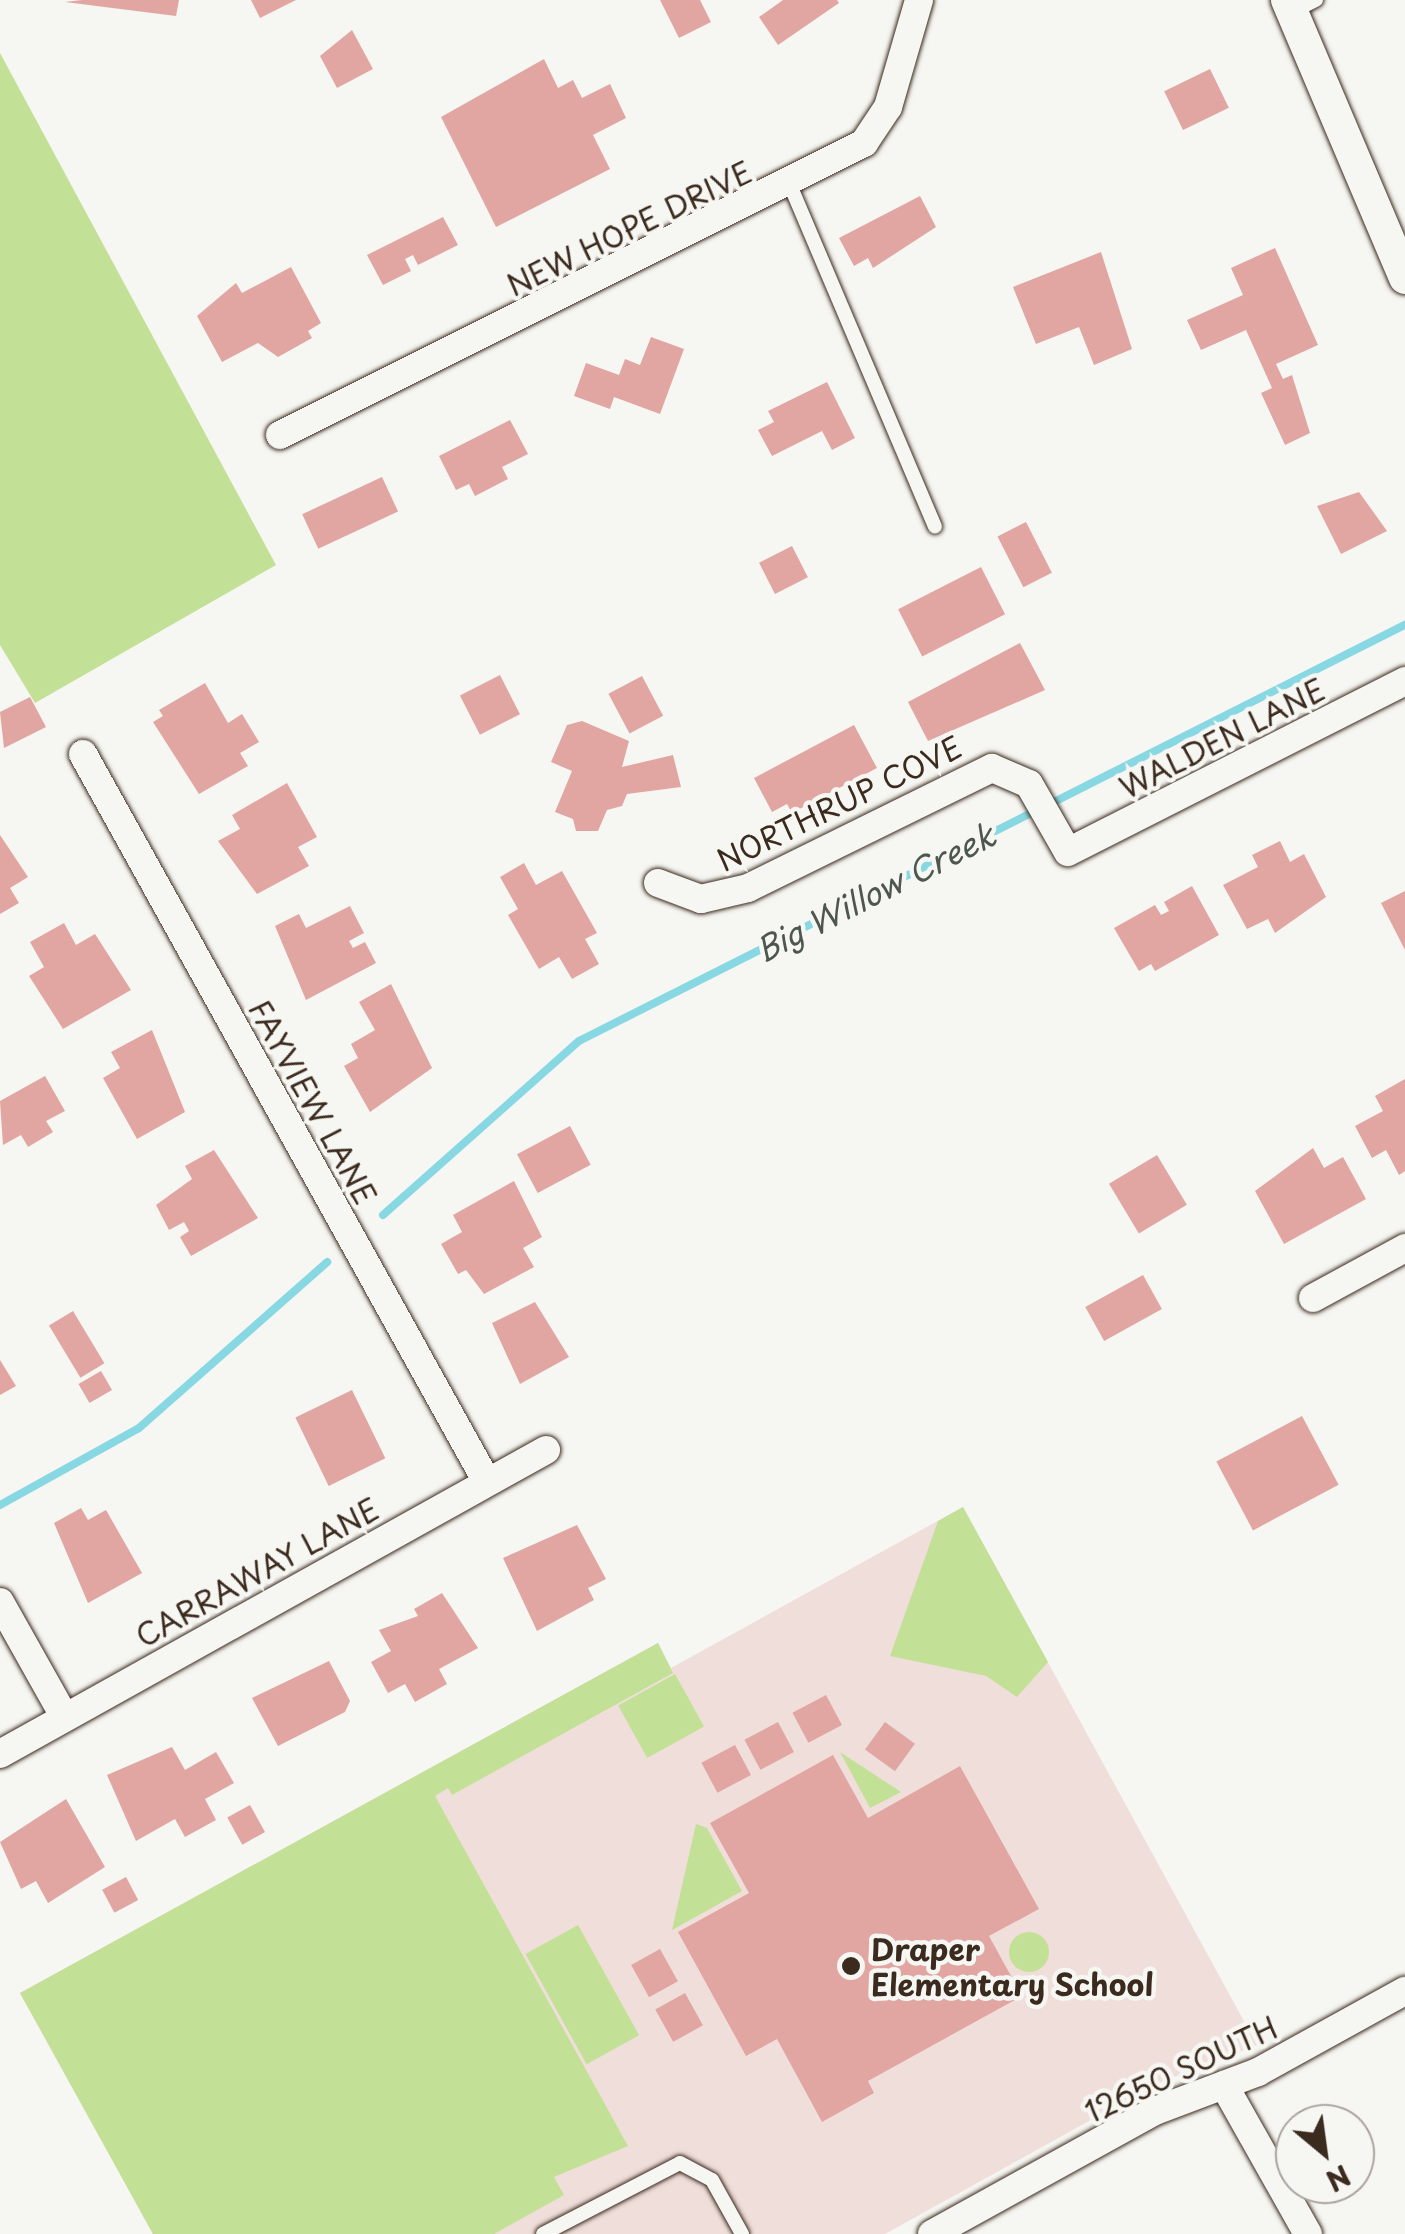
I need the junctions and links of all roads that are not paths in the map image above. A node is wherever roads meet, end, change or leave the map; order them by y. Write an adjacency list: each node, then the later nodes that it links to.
1 (919, 0): 3 (street, NEW HOPE DRIVE)
2 (1298, 4): 4 (street)
3 (790, 185): 5 (street, NEW HOPE DRIVE); 6 (lane)
4 (1405, 278)
5 (280, 435)
6 (935, 527)
7 (1405, 682): 9 (street, WALDEN LANE)
8 (83, 754): 14 (street, FAYVIEW LANE)
9 (1064, 844): 10 (street, NORTHRUP COVE)
10 (658, 883)
11 (1405, 1248): 12 (street)
12 (1314, 1298)
13 (546, 1450): 14 (street, CARRAWAY LANE)
14 (487, 1482): 16 (street, CARRAWAY LANE)
15 (0, 1602): 16 (street)
16 (64, 1716): 17 (street, CARRAWAY LANE)
17 (0, 1754)
18 (1405, 1991): 19 (street, 12650 SOUTH)
19 (1224, 2085): 22 (street, 12650 SOUTH); 23 (street)
20 (543, 2234): 21 (lane)
21 (742, 2234)
22 (932, 2234)
23 (1308, 2234)

